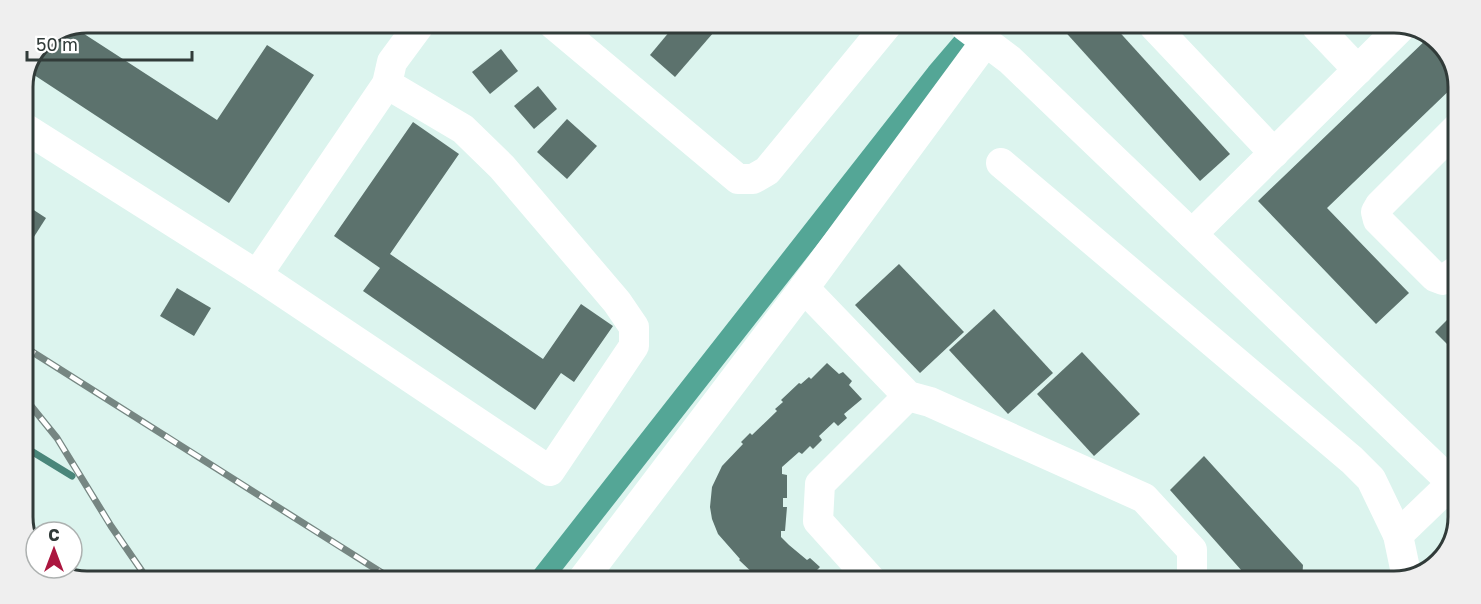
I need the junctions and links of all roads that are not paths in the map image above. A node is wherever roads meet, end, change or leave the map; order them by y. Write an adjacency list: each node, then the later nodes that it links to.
1 (413, 33): 9 (street)
2 (564, 33): 3 (street)
3 (880, 33)
4 (1161, 33): 12 (street)
5 (1323, 33): 8 (street)
6 (1395, 33): 8 (street)
7 (976, 34): 14 (street); 17 (street)
8 (1358, 70): 12 (street)
9 (387, 84): 15 (street); 15 (street)
10 (33, 133): 15 (street)
11 (1448, 137): 16 (street)
12 (1274, 153): 14 (street)
13 (1001, 163): 21 (street)
14 (1192, 234): 19 (street)
15 (257, 275)
16 (1448, 277)
17 (804, 288): 18 (street); 23 (street)
18 (908, 396): 24 (street); 25 (street)
19 (1448, 477)
20 (1448, 487): 21 (street)
21 (1398, 535): 22 (street)
22 (1405, 570)
23 (589, 571)
24 (863, 571)
25 (1192, 571)

